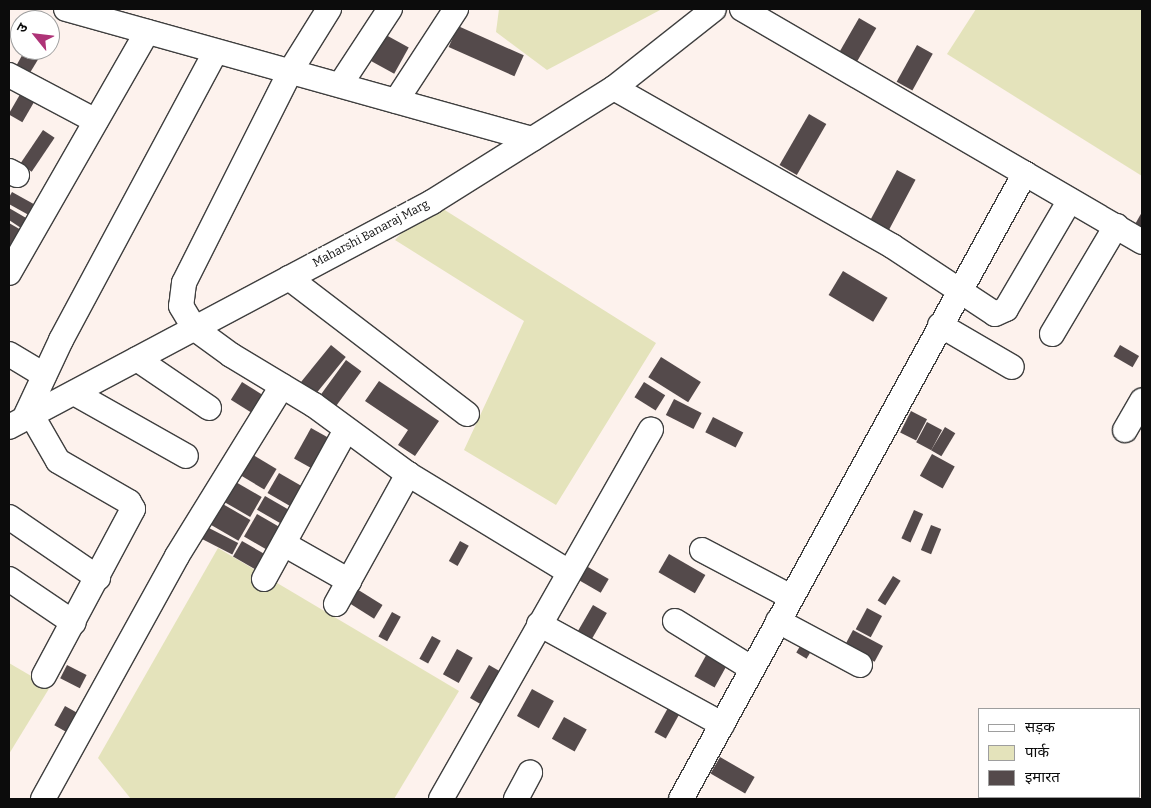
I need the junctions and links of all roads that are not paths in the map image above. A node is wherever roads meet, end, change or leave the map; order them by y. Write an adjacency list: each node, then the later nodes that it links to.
1 (66, 9): 7 (street)
2 (329, 9): 9 (street)
3 (390, 9): 11 (street)
4 (456, 9): 13 (street)
5 (714, 9): 12 (street, Maharshi Banaraj Marg)
6 (742, 9): 16 (street)
7 (147, 32): 8 (street); 14 (street)
8 (215, 53): 9 (street); 29 (street)
9 (291, 70): 11 (street); 24 (street)
10 (9, 75): 14 (street)
11 (340, 85): 13 (street)
12 (614, 88): 15 (street, Maharshi Banaraj Marg); 22 (street)
13 (396, 101): 15 (street)
14 (96, 121): 20 (street)
15 (532, 139): 21 (street, Maharshi Banaraj Marg)
16 (1025, 173): 17 (street); 22 (street)
17 (1070, 200): 18 (street); 22 (street)
18 (1116, 226): 19 (street); 25 (street)
19 (1142, 242)
20 (9, 273)
21 (289, 278): 24 (street, Maharshi Banaraj Marg); 34 (street)
22 (958, 291): 23 (street)
23 (940, 325): 28 (street); 49 (street)
24 (194, 328): 27 (street, Maharshi Banaraj Marg); 30 (street)
25 (1052, 334)
26 (9, 354): 29 (street)
27 (137, 359): 31 (street, Maharshi Banaraj Marg); 33 (street)
28 (1012, 367)
29 (44, 375): 35 (street)
30 (282, 386): 36 (street); 60 (street)
31 (76, 394): 35 (street, Maharshi Banaraj Marg); 39 (street)
32 (1142, 400): 38 (street)
33 (209, 408)
34 (466, 414)
35 (21, 419): 45 (street)
36 (346, 430): 40 (street); 42 (street)
37 (651, 430): 44 (street)
38 (1125, 430)
39 (186, 456)
40 (408, 474): 44 (street); 48 (street)
41 (9, 517): 45 (street)
42 (284, 544): 47 (street); 48 (street)
43 (702, 550): 49 (street)
44 (569, 572): 54 (street)
45 (98, 578): 53 (street)
46 (9, 579): 53 (street)
47 (264, 579)
48 (349, 581): 50 (street)
49 (791, 597): 52 (street)
50 (336, 604)
51 (675, 621): 56 (street)
52 (778, 621): 55 (street); 56 (street)
53 (74, 623): 57 (street)
54 (539, 624): 58 (street); 61 (street)
55 (860, 665)
56 (751, 668): 58 (street)
57 (44, 676)
58 (722, 724): 63 (street)
59 (530, 773): 62 (street)
60 (43, 799)
61 (441, 799)
62 (516, 799)
63 (681, 799)

